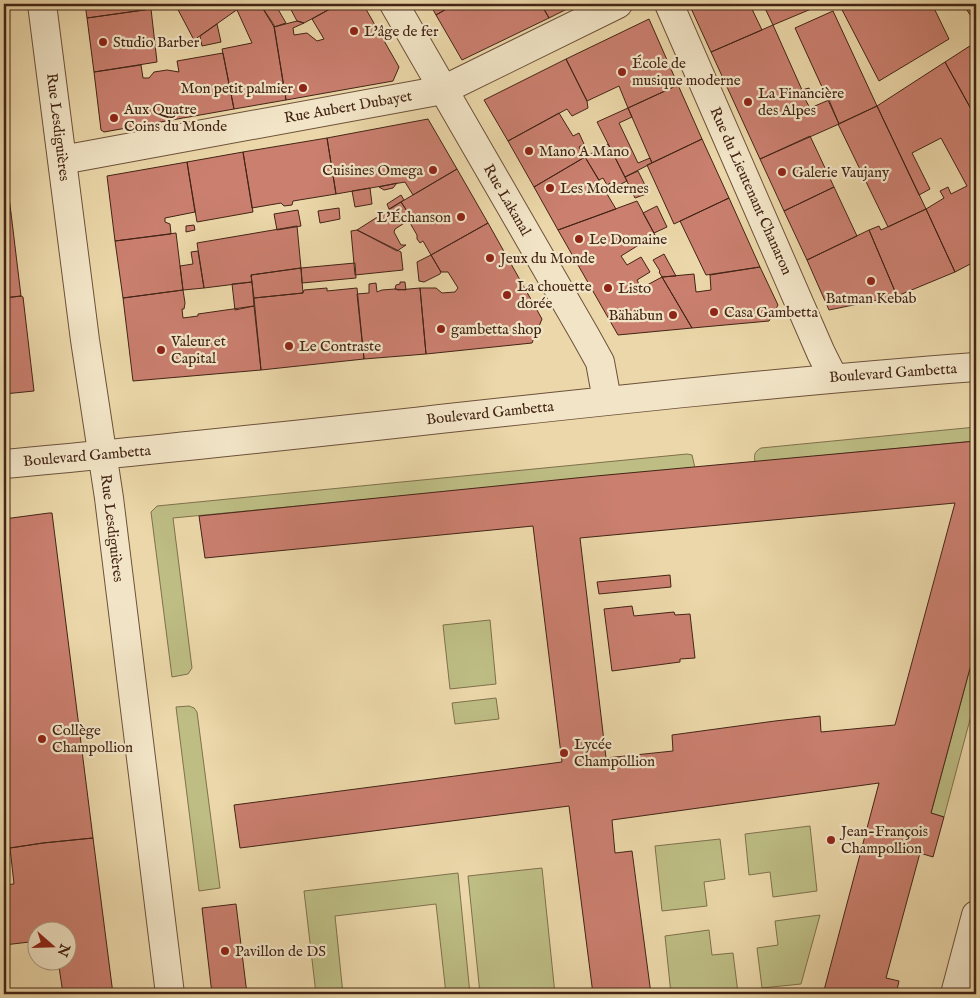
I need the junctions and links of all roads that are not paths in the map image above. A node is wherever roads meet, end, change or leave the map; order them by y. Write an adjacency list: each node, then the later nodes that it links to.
1 (42, 4): 6 (street, Rue Lesdiguières)
2 (394, 4): 5 (street, Rue Lakanal)
3 (618, 4): 5 (street, Rue Aubert Dubayet)
4 (669, 4): 8 (street, Rue du Lieutenant Chanaron)
5 (443, 90): 6 (street, Rue Aubert Dubayet); 9 (street, Rue Lakanal)
6 (62, 160): 10 (street, Rue Lesdiguières)
7 (976, 367): 8 (street, Boulevard Gambetta)
8 (833, 378): 9 (street, Boulevard Gambetta)
9 (607, 400): 10 (street, Boulevard Gambetta)
10 (103, 455): 11 (street, Boulevard Gambetta); 13 (street, Rue Lesdiguières)
11 (4, 464)
12 (976, 915): 14 (street)
13 (170, 994)
14 (955, 994)

